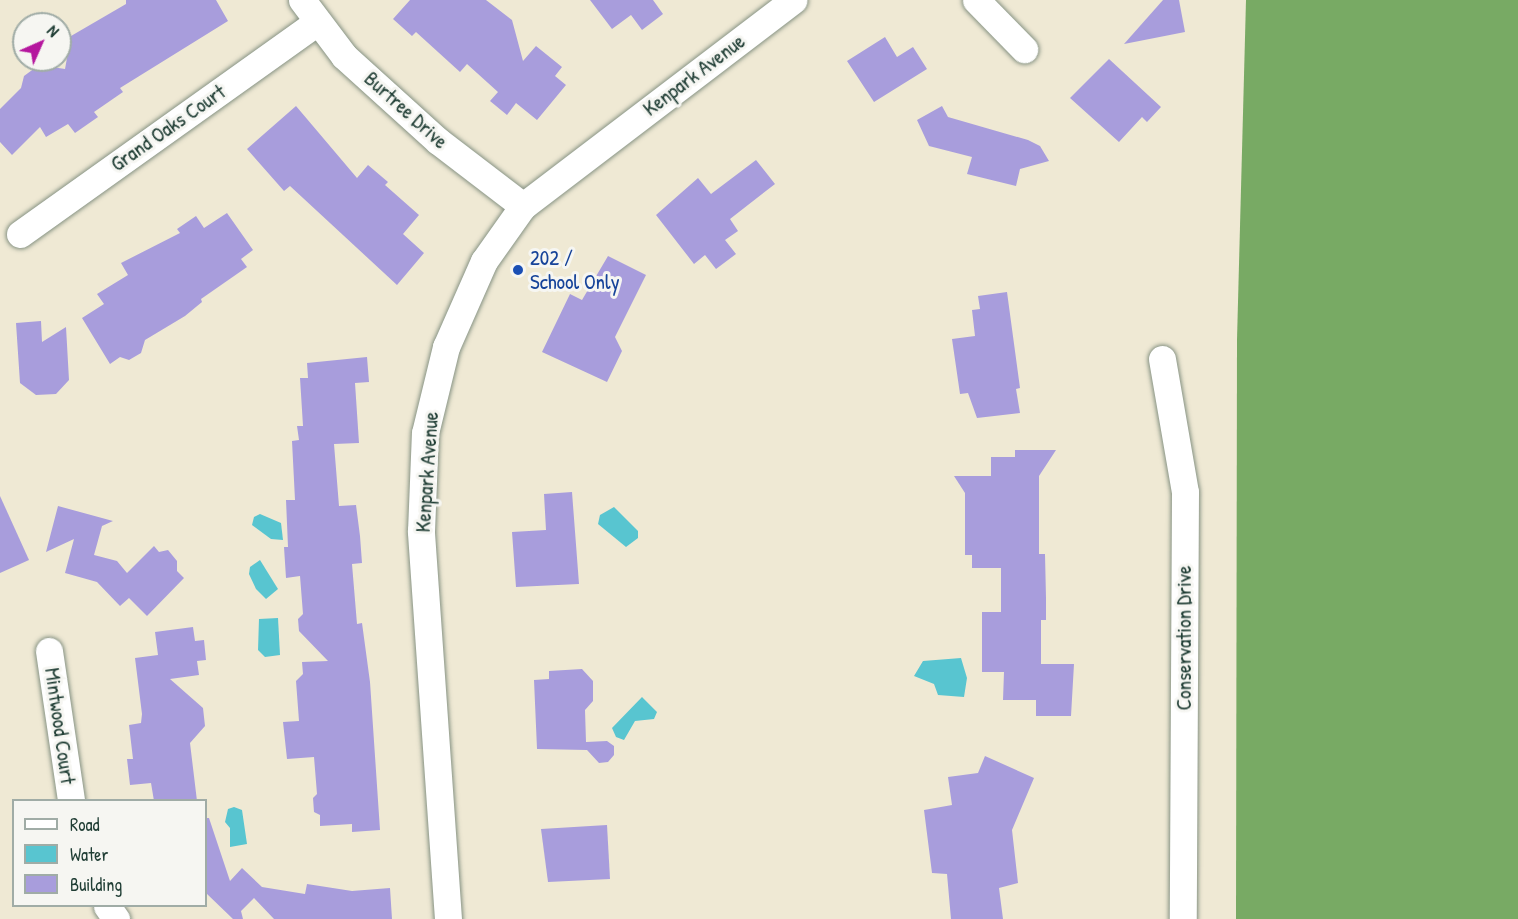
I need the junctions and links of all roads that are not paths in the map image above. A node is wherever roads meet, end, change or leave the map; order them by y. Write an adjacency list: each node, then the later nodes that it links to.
1 (302, 0): 4 (street, Burtree Drive)
2 (793, 0): 6 (street, Kenpark Avenue)
3 (976, 0): 5 (street)
4 (317, 22): 6 (street, Burtree Drive); 7 (street, Grand Oaks Court)
5 (1024, 49)
6 (523, 206): 11 (street, Kenpark Avenue)
7 (20, 234)
8 (1162, 359): 12 (street, Conservation Drive)
9 (49, 651): 10 (street, Mintwood Court)
10 (71, 799)
11 (448, 919)
12 (1183, 919)

